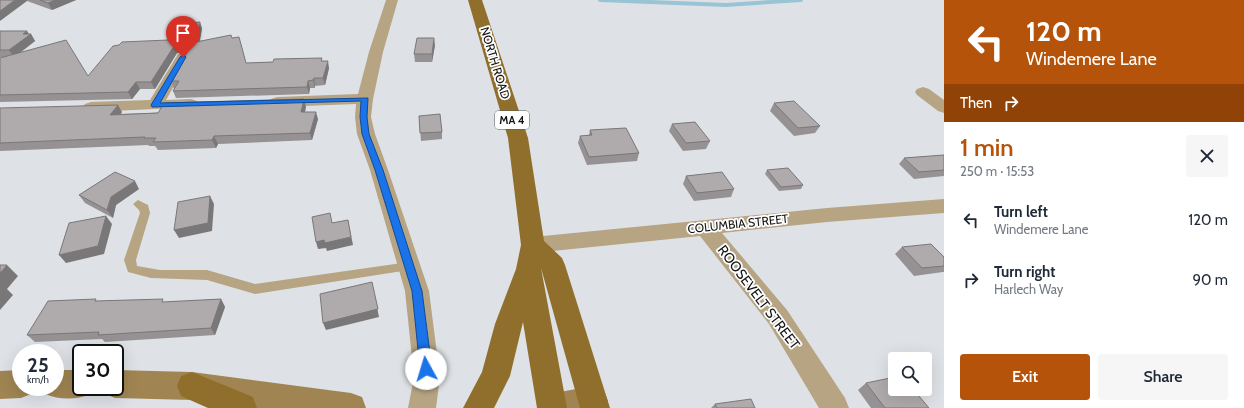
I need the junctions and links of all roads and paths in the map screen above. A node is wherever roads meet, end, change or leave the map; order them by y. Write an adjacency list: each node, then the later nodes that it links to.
1 (392, 0): 5 (street)
2 (475, 0): 14 (main road, NORTH ROAD / MA 4)
3 (183, 57): 8 (street)
4 (923, 92): 10 (street)
5 (365, 99): 6 (street); 15 (street)
6 (264, 102)
7 (209, 104): 8 (street)
8 (155, 105): 9 (street)
9 (77, 107)
10 (944, 108)
11 (138, 204): 15 (lane)
12 (944, 206): 13 (street, COLUMBIA STREET)
13 (706, 228): 14 (street, COLUMBIA STREET); 25 (street, ROOSEVELT STREET)
14 (533, 245): 16 (main road, NORTH ROAD / MA 4); 19 (main road)
15 (409, 266): 22 (street)
16 (528, 271): 23 (main road); 24 (main road, NORTH ROAD / MA 4)
17 (124, 384): 18 (main road)
18 (192, 386): 20 (main road); 21 (main road)
19 (594, 405): 24 (main road)
20 (242, 408)
21 (351, 408)
22 (422, 408)
23 (478, 408)
24 (553, 408)
25 (835, 408)

